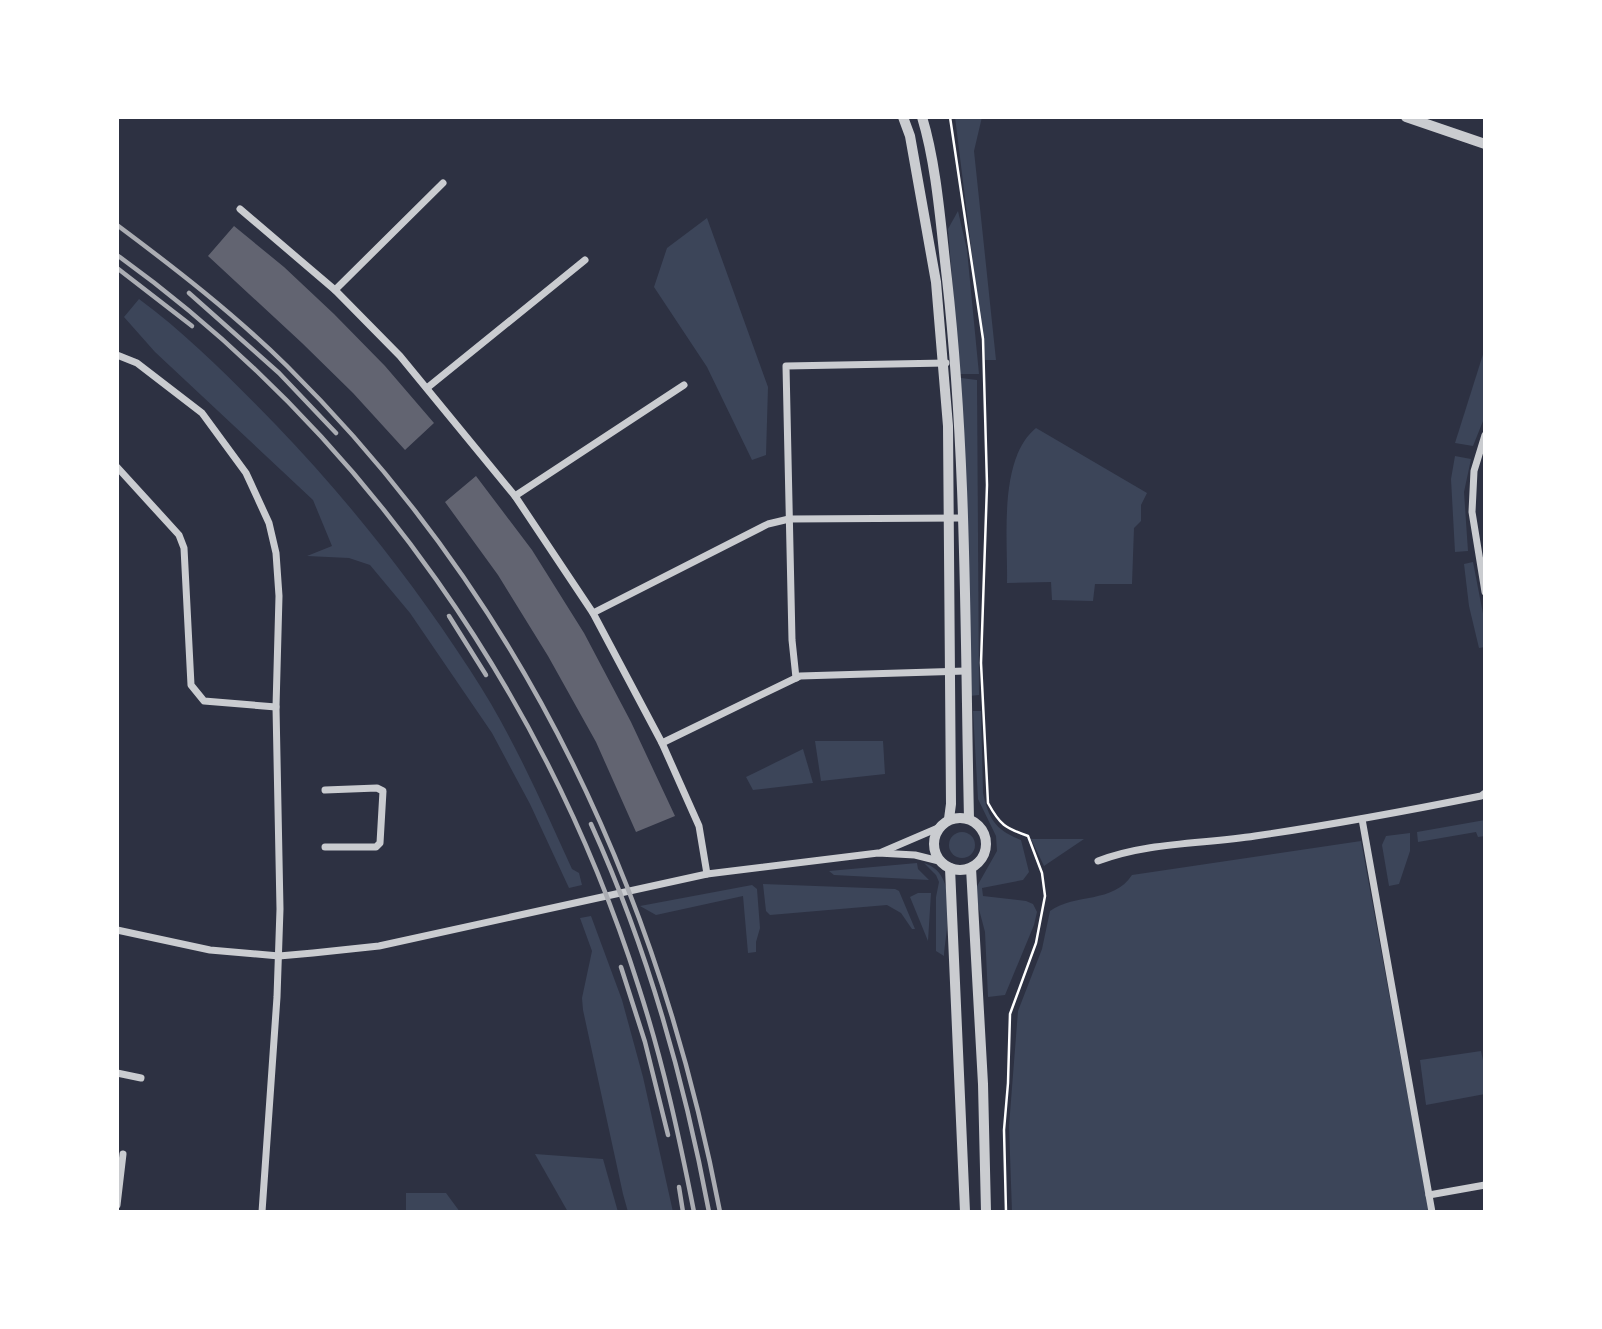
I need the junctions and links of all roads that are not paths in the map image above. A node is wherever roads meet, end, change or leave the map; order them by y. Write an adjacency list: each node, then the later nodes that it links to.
1 (903, 117): 10 (street)
2 (922, 117): 10 (street)
3 (1406, 117): 4 (street)
4 (1485, 144)
5 (443, 183): 8 (street)
6 (240, 209): 8 (street)
7 (585, 260): 12 (street)
8 (335, 290): 12 (street)
9 (117, 355): 24 (street)
10 (949, 363): 16 (street); 17 (street); 18 (street)
11 (684, 385): 15 (street)
12 (427, 387): 15 (street)
13 (1485, 435): 19 (street)
14 (117, 467): 24 (street)
15 (515, 496): 20 (street)
16 (948, 517): 17 (street); 18 (street); 21 (street)
17 (962, 518): 22 (street)
18 (789, 519): 20 (street); 23 (street)
19 (1485, 592)
20 (593, 613): 25 (street)
21 (948, 671): 22 (street); 23 (street); 28 (street)
22 (966, 671): 29 (street)
23 (796, 678): 25 (street)
24 (276, 707): 40 (street)
25 (662, 743): 38 (street)
26 (325, 790): 32 (street)
27 (1485, 793): 30 (street)
28 (949, 819): 29 (street); 31 (street)
29 (969, 819): 37 (street)
30 (1362, 819): 35 (street); 45 (street)
31 (939, 828): 33 (street); 34 (street)
32 (326, 848)
33 (878, 853): 34 (street); 38 (street)
34 (939, 861): 36 (street)
35 (1098, 861)
36 (950, 868): 37 (street); 48 (street)
37 (971, 868): 49 (street)
38 (706, 874): 40 (street)
39 (117, 930): 40 (street)
40 (278, 956): 47 (street)
41 (117, 1073): 42 (street)
42 (141, 1078)
43 (123, 1154): 46 (street)
44 (1485, 1185): 45 (street)
45 (1429, 1195): 50 (street)
46 (117, 1205)
47 (262, 1212)
48 (965, 1212)
49 (986, 1212)
50 (1432, 1212)

